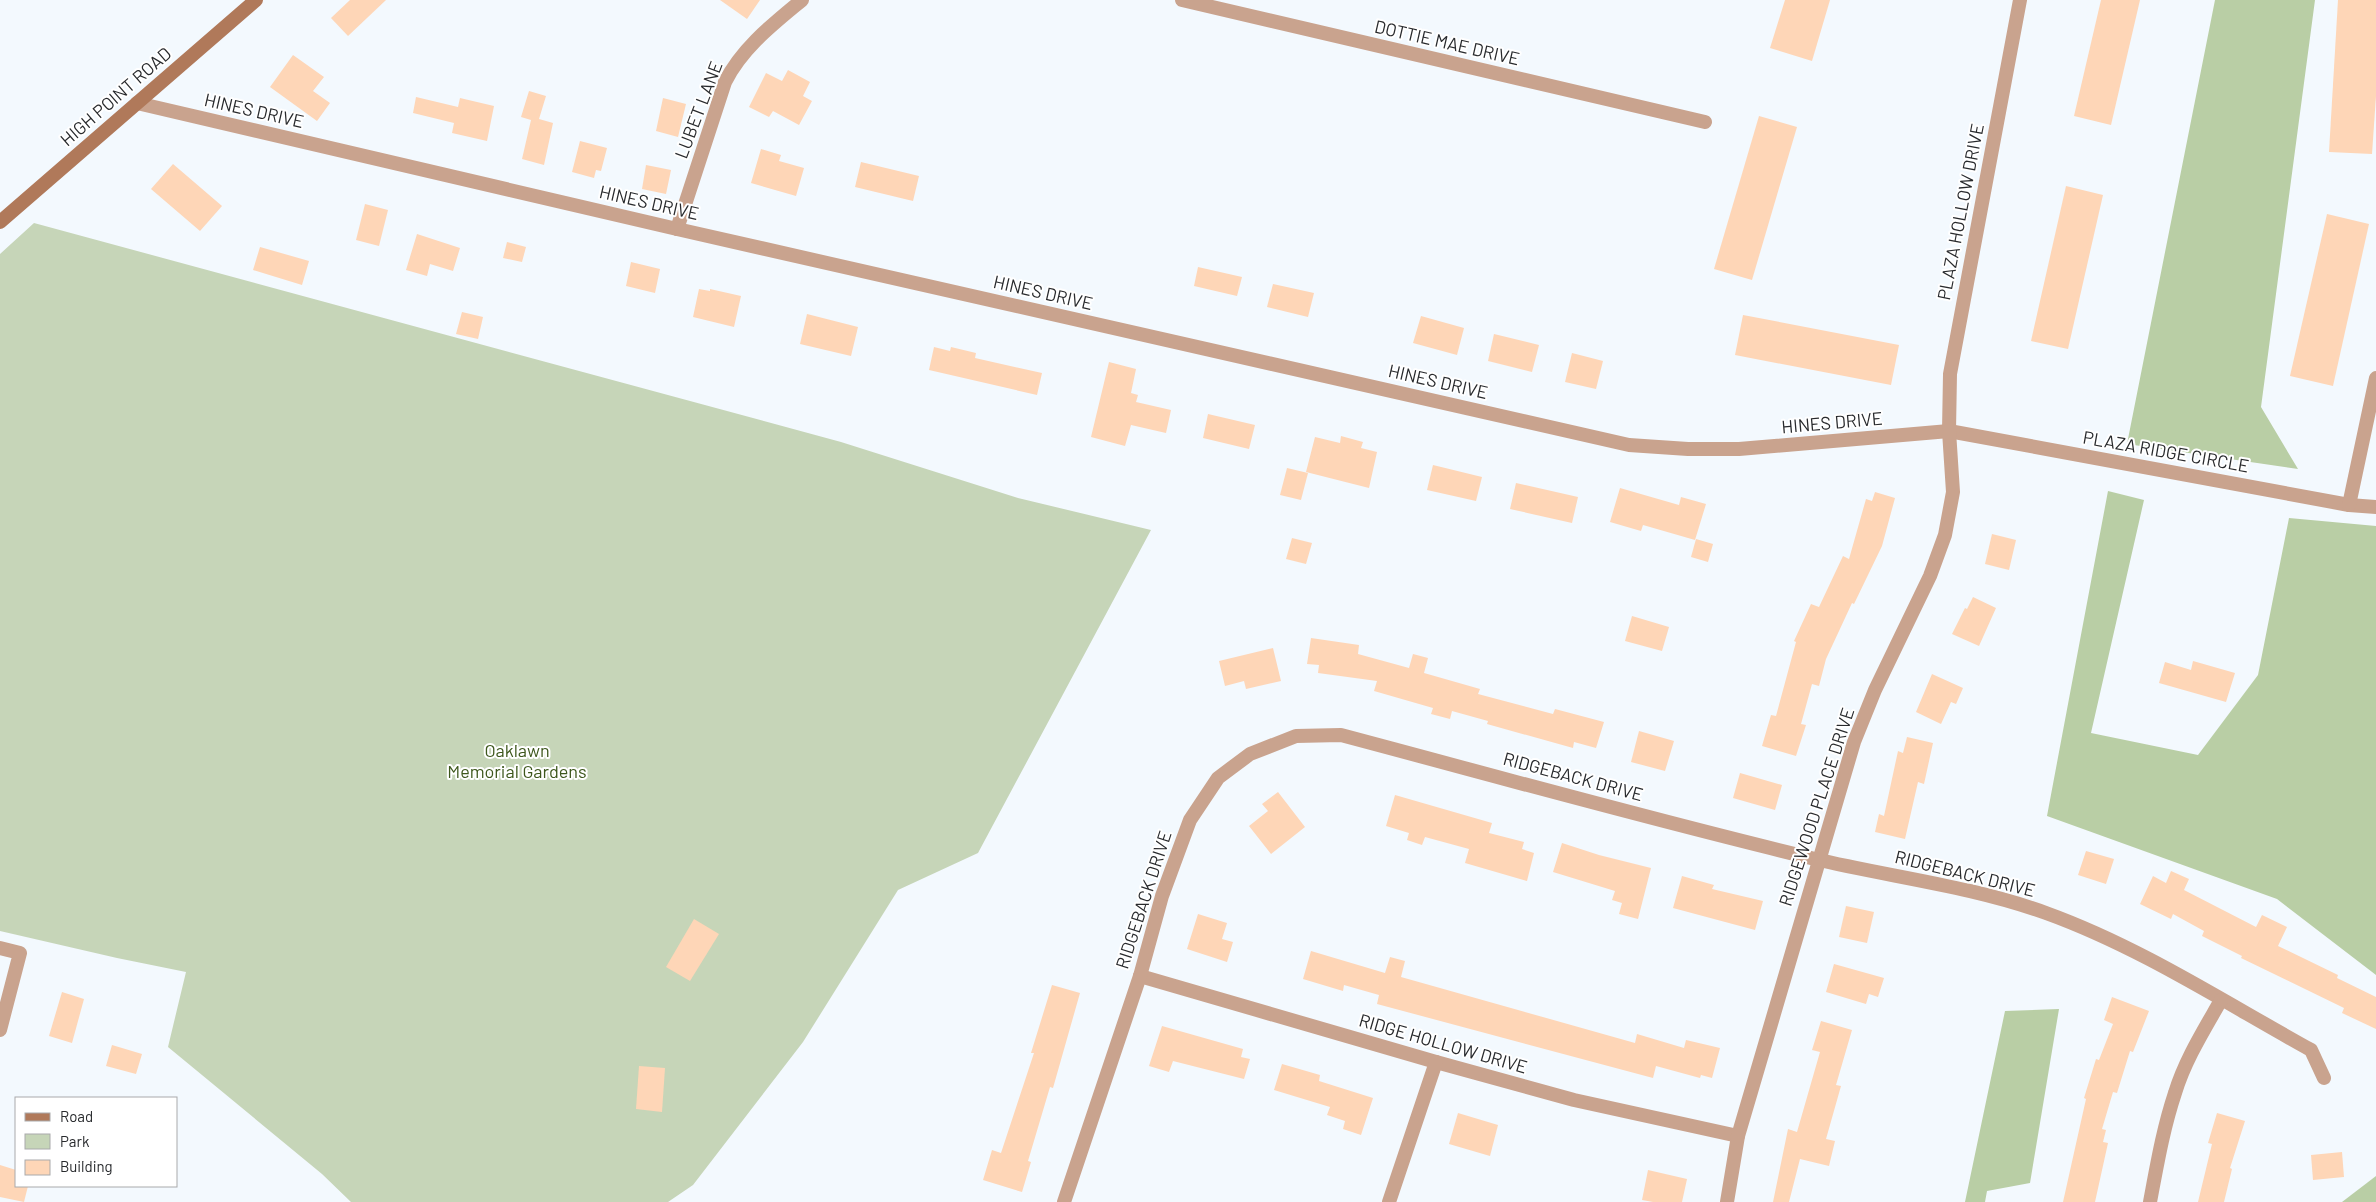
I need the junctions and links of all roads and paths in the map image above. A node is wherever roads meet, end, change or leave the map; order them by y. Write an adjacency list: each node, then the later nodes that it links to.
1 (256, 0): 5 (main road, HIGH POINT ROAD)
2 (802, 0): 8 (street, LUBET LANE)
3 (1182, 0): 6 (street, DOTTIE MAE DRIVE)
4 (2020, 0): 10 (street, PLAZA HOLLOW DRIVE)
5 (137, 103): 7 (main road, HIGH POINT ROAD); 8 (street, HINES DRIVE)
6 (1705, 122)
7 (0, 222)
8 (677, 228): 10 (street, HINES DRIVE)
9 (2376, 378): 11 (street)
10 (1949, 432): 11 (street, PLAZA RIDGE CIRCLE); 13 (street, RIDGEWOOD PLACE DRIVE)
11 (2349, 505): 12 (street, PLAZA RIDGE CIRCLE)
12 (2376, 507)
13 (1818, 860): 15 (street, RIDGEBACK DRIVE); 16 (street, RIDGEBACK DRIVE); 20 (street, RIDGEWOOD PLACE DRIVE)
14 (0, 948): 17 (street)
15 (1140, 976): 18 (street, RIDGE HOLLOW DRIVE); 21 (street, RIDGEBACK DRIVE)
16 (2221, 1000): 19 (street, RIDGEBACK DRIVE); 24 (street)
17 (0, 1030)
18 (1436, 1062): 20 (street, RIDGE HOLLOW DRIVE); 22 (street)
19 (2324, 1078)
20 (1738, 1136): 23 (street, RIDGEWOOD PLACE DRIVE)
21 (1064, 1202)
22 (1389, 1202)
23 (1727, 1202)
24 (2150, 1202)

